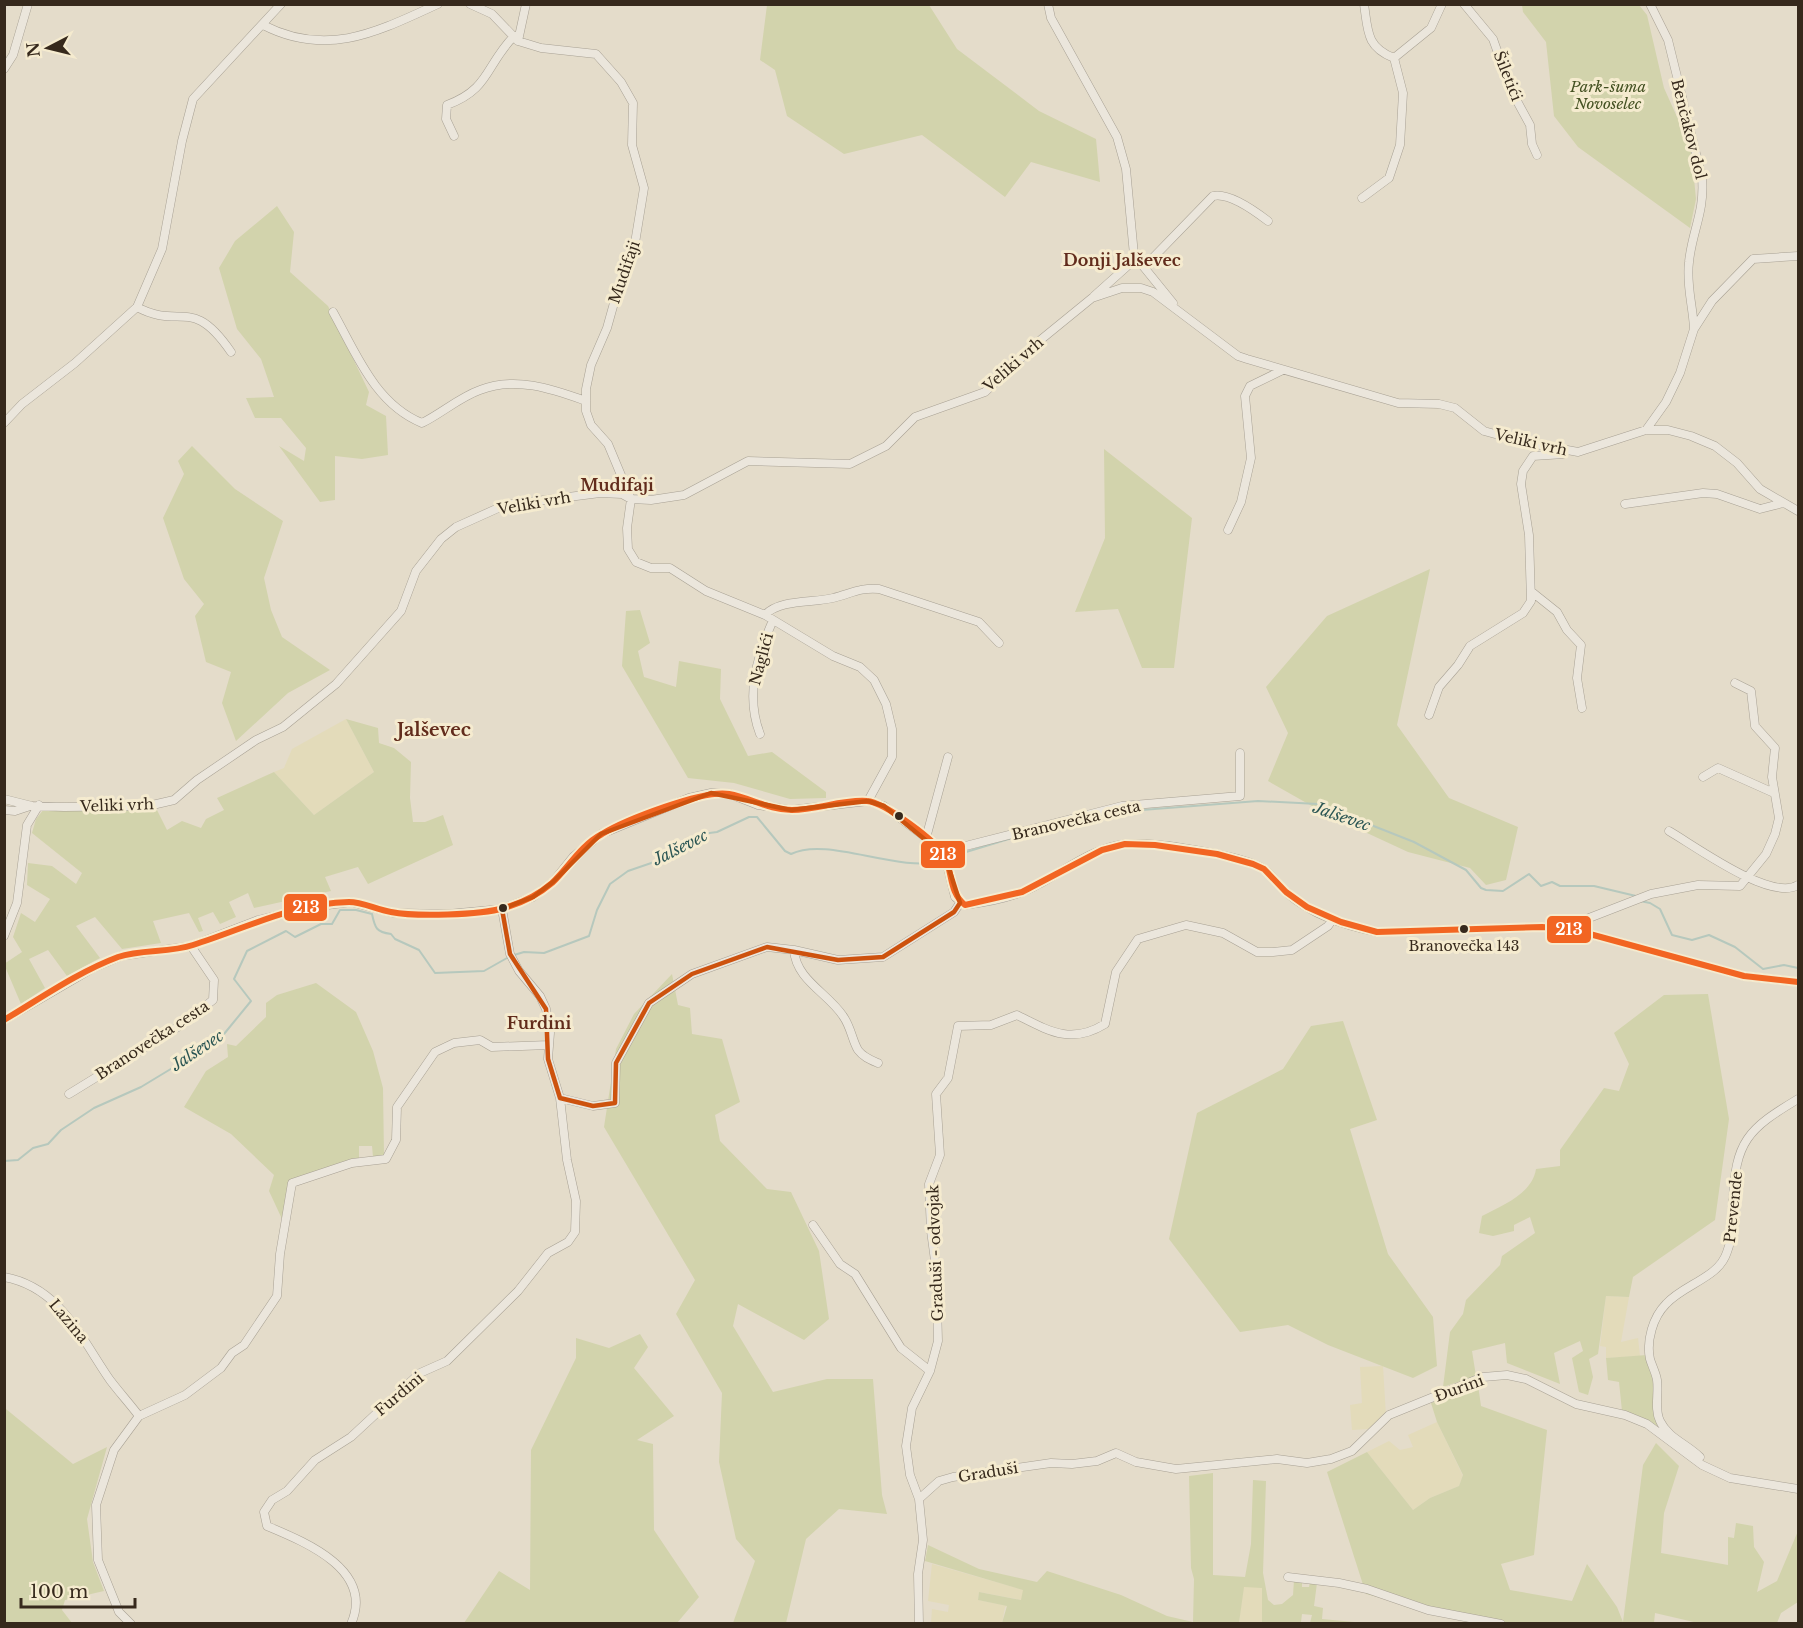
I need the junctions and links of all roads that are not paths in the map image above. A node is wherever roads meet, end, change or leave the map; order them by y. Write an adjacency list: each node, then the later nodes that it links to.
1 (28, 4): 14 (street)
2 (281, 4): 11 (street)
3 (438, 4): 11 (street)
4 (470, 4): 12 (street)
5 (526, 4): 12 (street)
6 (1048, 4): 19 (street)
7 (1364, 4): 13 (street)
8 (1442, 4): 13 (street)
9 (1464, 4): 16 (street, Šiletići)
10 (1650, 4): 26 (street, Benčakov dol)
11 (263, 25): 23 (street)
12 (516, 38): 15 (street); 29 (street, Mudifaji)
13 (1394, 58): 17 (street)
14 (4, 69)
15 (454, 136)
16 (1537, 155)
17 (1362, 198)
18 (1268, 221): 21 (street)
19 (1134, 255): 21 (street, Veliki vrh); 22 (street, Veliki vrh)
20 (1798, 256): 26 (street)
21 (1144, 267): 25 (street, Veliki vrh)
22 (1092, 298): 25 (street, Veliki vrh); 33 (street, Veliki vrh)
23 (137, 307): 27 (street); 30 (street)
24 (333, 312): 29 (street)
25 (1181, 313): 28 (street, Veliki vrh)
26 (1694, 329): 31 (street)
27 (231, 352)
28 (1283, 370): 32 (street, Veliki vrh); 37 (street)
29 (586, 401): 33 (street, Mudifaji)
30 (4, 423)
31 (1646, 430): 32 (street, Veliki vrh); 34 (street, Veliki vrh)
32 (1578, 452): 38 (street)
33 (632, 499): 39 (street, Mudifaji); 51 (street, Veliki vrh)
34 (1784, 503): 35 (street); 36 (street, Veliki vrh)
35 (1625, 504)
36 (1798, 511)
37 (1228, 530)
38 (1532, 592): 42 (street); 43 (street)
39 (769, 617): 40 (street); 44 (street, Naglići); 50 (street, Mudifaji)
40 (999, 643)
41 (1735, 683): 48 (street)
42 (1582, 708)
43 (1429, 715)
44 (760, 734)
45 (1240, 753): 55 (street, Branovečka cesta)
46 (948, 757): 54 (street)
47 (1703, 777): 48 (street)
48 (1774, 793): 56 (street)
49 (4, 799): 51 (street, Veliki vrh)
50 (868, 801): 54 (street); 59 (street)
51 (35, 805): 52 (street, Veliki vrh); 62 (street)
52 (4, 810)
53 (1669, 831): 56 (street)
54 (926, 838): 55 (street)
55 (944, 854): 58 (street)
56 (1748, 878): 57 (street); 61 (street)
57 (1798, 885)
58 (960, 903): 60 (street); 64 (street)
59 (502, 909): 63 (street); 67 (street, Furdini)
60 (1332, 920): 61 (street); 74 (street, Graduši - odvojak)
61 (1580, 931): 65 (street)
62 (4, 936)
63 (191, 946): 66 (street); 69 (street, Branovečka cesta)
64 (794, 950): 68 (street); 70 (street)
65 (1798, 982)
66 (4, 1020)
67 (549, 1045): 70 (street, Furdini); 75 (street)
68 (878, 1063)
69 (69, 1094)
70 (560, 1098): 82 (street, Furdini)
71 (1798, 1099): 77 (street, Prevende)
72 (813, 1225): 74 (street)
73 (4, 1277): 75 (street, Lazina)
74 (930, 1371): 79 (street, Graduši - odvojak)
75 (139, 1416): 81 (street)
76 (1116, 1454): 77 (street, Đurini); 79 (street, Graduši)
77 (1707, 1467): 78 (street, Đurini)
78 (1798, 1489)
79 (919, 1499): 83 (street)
80 (1288, 1577): 84 (street)
81 (131, 1623)
82 (351, 1623)
83 (919, 1623)
84 (1501, 1623)

